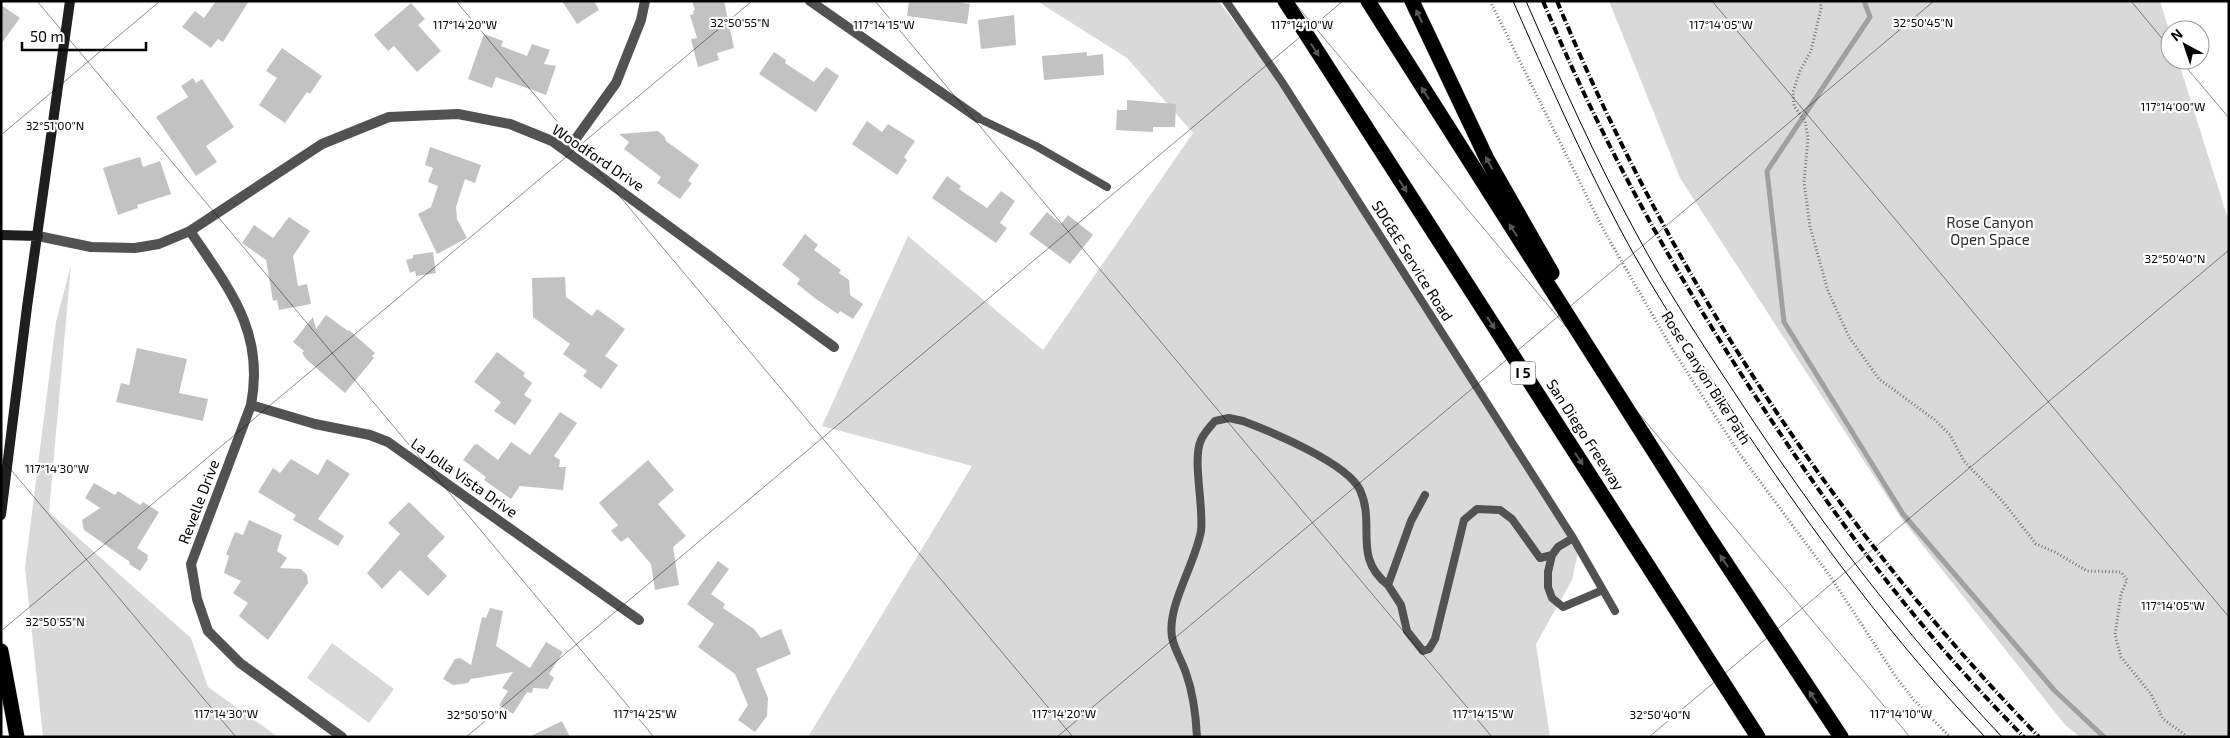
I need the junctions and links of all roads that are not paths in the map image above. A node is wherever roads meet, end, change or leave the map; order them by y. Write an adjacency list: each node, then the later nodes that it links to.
1 (70, 1): 13 (main road)
2 (645, 1): 9 (street)
3 (810, 1): 8 (street)
4 (1226, 1): 19 (lane, SDG&E Service Road)
5 (1368, 1): 16 (highway, one-way to 5)
6 (1412, 1): 16 (highway, one-way to 6)
7 (1285, 4): 29 (highway, San Diego Freeway / I 5, one-way to 29)
8 (978, 118): 10 (lane)
9 (567, 151): 11 (street, Woodford Drive); 14 (street, Woodford Drive)
10 (1107, 187)
11 (190, 231): 13 (street, Woodford Drive); 15 (street, Revelle Drive)
12 (1, 236): 13 (main road)
13 (38, 236): 18 (main road)
14 (834, 347)
15 (251, 405): 24 (street, La Jolla Vista Drive); 27 (street, Revelle Drive)
16 (1643, 433): 30 (highway, one-way to 16)
17 (1425, 496): 21 (lane)
18 (1, 515)
19 (1573, 538): 20 (lane); 22 (lane, SDG&E Service Road)
20 (1552, 555): 21 (lane); 22 (lane)
21 (1388, 585): 28 (lane)
22 (1603, 590): 23 (lane, SDG&E Service Road)
23 (1615, 612)
24 (639, 620)
25 (1, 651): 26 (highway)
26 (17, 737)
27 (342, 737)
28 (1197, 737)
29 (1758, 737)
30 (1841, 737)

